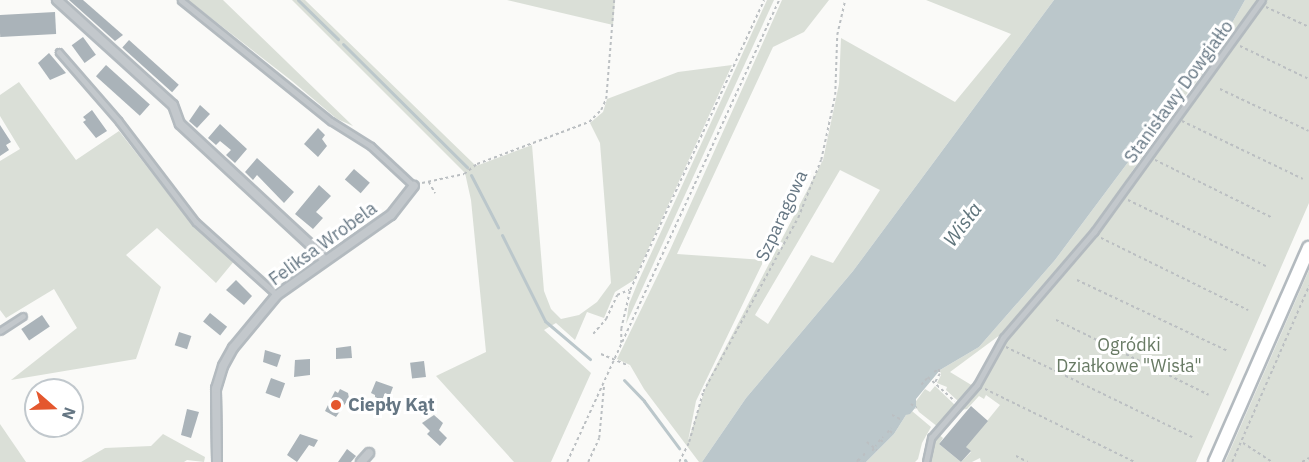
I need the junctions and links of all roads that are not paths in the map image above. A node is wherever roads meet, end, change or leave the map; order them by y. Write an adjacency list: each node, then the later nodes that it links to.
1 (57, 0): 7 (street)
2 (181, 0): 5 (lane)
3 (1262, 0): 14 (lane, Stanisławy Dowgiałło)
4 (59, 52): 8 (lane)
5 (414, 186): 7 (street, Feliksa Wrobela)
6 (1309, 248): 15 (street)
7 (324, 260): 8 (street, Feliksa Wrobela)
8 (277, 295): 12 (street, Feliksa Wrobela)
9 (23, 316): 10 (lane)
10 (0, 331)
11 (369, 453): 13 (street)
12 (217, 462)
13 (361, 462)
14 (926, 462)
15 (1215, 462)

